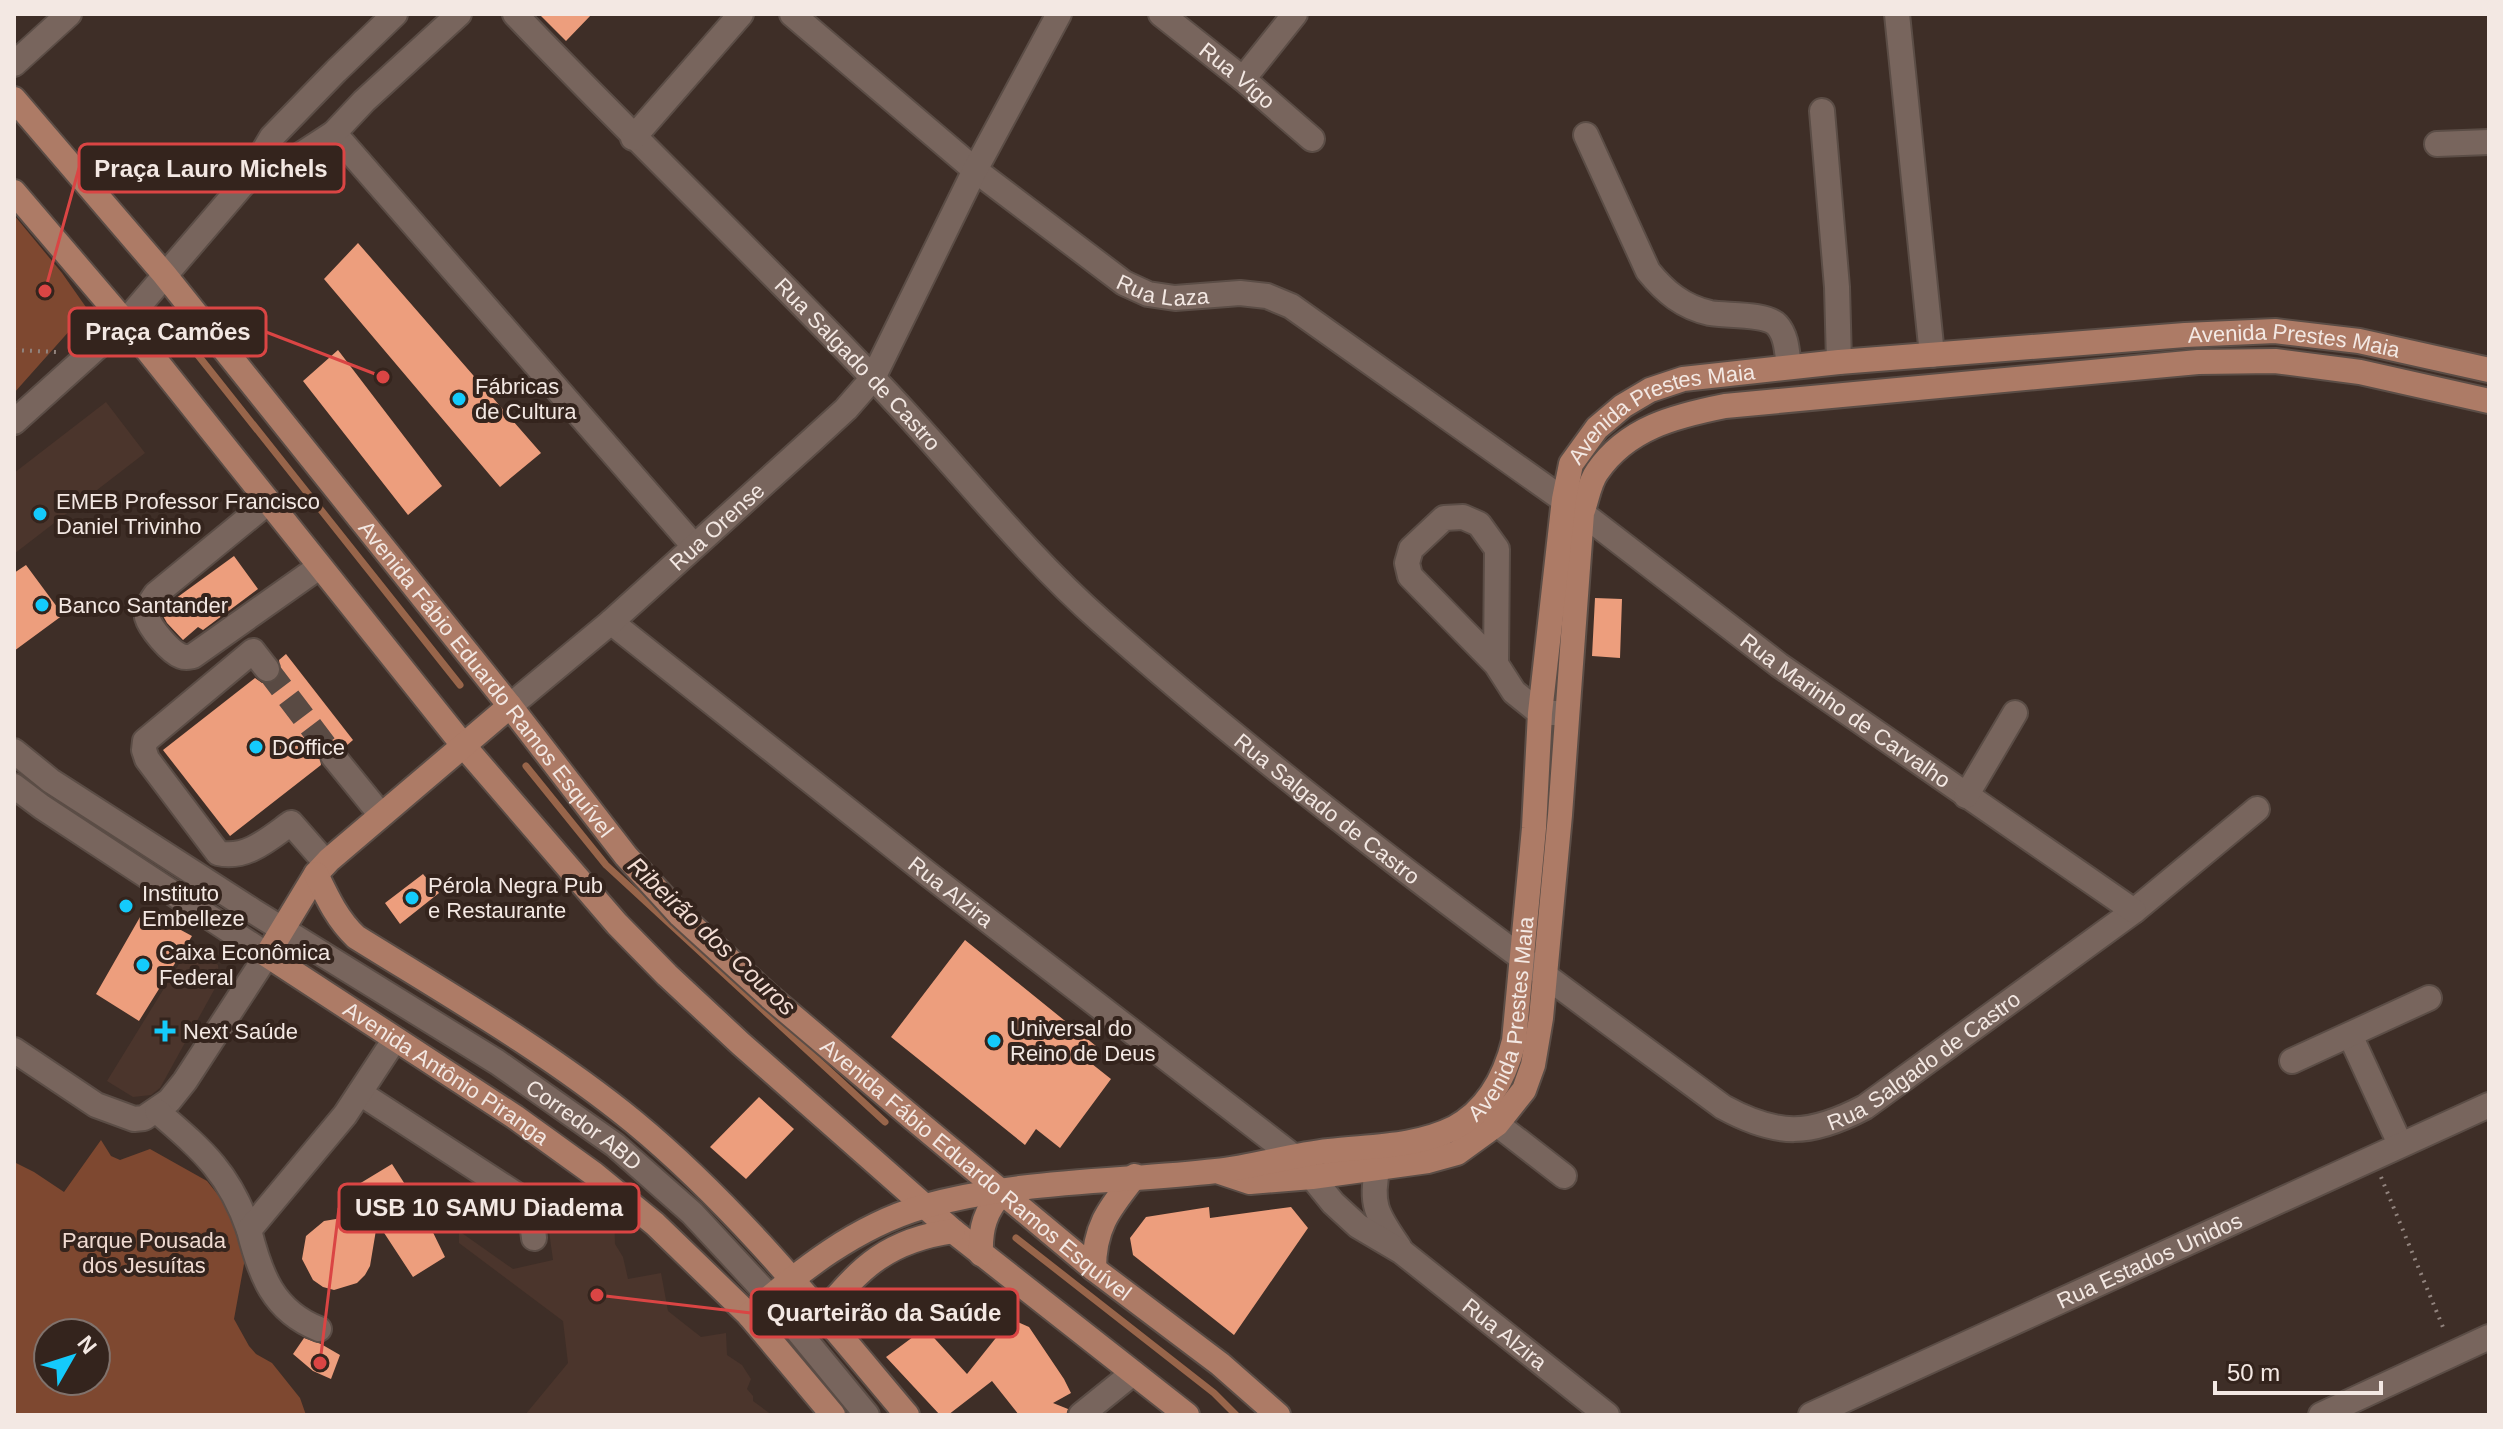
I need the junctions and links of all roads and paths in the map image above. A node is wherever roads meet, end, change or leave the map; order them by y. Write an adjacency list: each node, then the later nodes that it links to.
1 (69, 14): 11 (street)
2 (395, 14): 12 (street)
3 (459, 14): 15 (street)
4 (515, 14): 19 (street, Rua Salgado de Castro)
5 (741, 14): 19 (street)
6 (792, 14): 23 (street, Rua Laza)
7 (1059, 14): 23 (street, Rua Orense)
8 (1161, 14): 13 (street, Rua Vigo)
9 (1295, 14): 13 (street)
10 (1897, 14): 30 (street)
11 (14, 64)
12 (336, 71): 15 (street); 24 (street)
13 (1243, 79): 20 (street, Rua Vigo)
14 (14, 99): 26 (main road, Avenida Fábio Eduardo Ramos Esquível)
15 (364, 101): 17 (street)
16 (1822, 111): 31 (street)
17 (334, 133): 24 (street); 39 (street)
18 (1586, 135): 32 (street)
19 (633, 138): 34 (street, Rua Salgado de Castro)
20 (1312, 139)
21 (2489, 142): 22 (street)
22 (2437, 144)
23 (975, 170): 34 (street, Rua Orense); 38 (street, Rua Laza)
24 (245, 182): 26 (street)
25 (14, 192): 27 (main road)
26 (164, 274): 27 (street); 44 (main road, Avenida Fábio Eduardo Ramos Esquível)
27 (125, 322): 29 (street); 37 (main road)
28 (14, 350): 29 (path)
29 (89, 354): 36 (street)
30 (1932, 355): 31 (main road, Avenida Prestes Maia); 33 (main road, Avenida Prestes Maia)
31 (1839, 362): 32 (main road, Avenida Prestes Maia)
32 (1789, 367): 38 (main road, Avenida Prestes Maia)
33 (2489, 370)
34 (873, 378): 39 (street, Rua Orense); 59 (street, Rua Salgado de Castro)
35 (2489, 401): 38 (main road, Avenida Prestes Maia)
36 (14, 422)
37 (267, 503): 40 (main road); 40 (street)
38 (1573, 506): 45 (main road, Avenida Prestes Maia); 46 (main road, Avenida Prestes Maia); 52 (street, Rua Marinho de Carvalho)
39 (694, 546): 41 (street, Rua Orense)
40 (319, 567): 48 (main road)
41 (611, 622): 44 (street, Rua Orense); 72 (street, Rua Alzira)
42 (1496, 664): 42 (street); 45 (street)
43 (267, 669): 55 (street)
44 (510, 706): 48 (main road, Rua Orense); 79 (main road, Avenida Fábio Eduardo Ramos Esquível)
45 (1540, 713): 46 (street); 59 (main road, Avenida Prestes Maia)
46 (1567, 713): 60 (main road, Avenida Prestes Maia)
47 (2015, 713): 52 (street)
48 (463, 745): 54 (main road, Rua Orense); 80 (main road)
49 (14, 751): 57 (street)
50 (333, 756): 54 (street)
51 (14, 786): 58 (street, Avenida Antônio Piranga)
52 (1966, 796): 56 (street, Rua Marinho de Carvalho)
53 (2257, 809): 56 (street, Rua Salgado de Castro)
54 (381, 815): 55 (main road, Rua Orense)
55 (321, 868): 57 (main road, Rua Orense); 87 (main road)
56 (2134, 911): 60 (street, Rua Salgado de Castro)
57 (282, 930): 58 (main road, Rua Orense); 88 (street, Corredor ABD)
58 (267, 955): 63 (main road, Avenida Antônio Piranga); 68 (street)
59 (1522, 957): 60 (street, Rua Salgado de Castro); 69 (main road, Avenida Prestes Maia)
60 (1543, 973): 69 (main road, Avenida Prestes Maia)
61 (2429, 998): 62 (street)
62 (2350, 1035): 65 (street); 70 (street)
63 (395, 1039): 66 (street); 89 (main road, Avenida Antônio Piranga)
64 (14, 1050): 68 (street)
65 (2292, 1061)
66 (360, 1093): 81 (street); 83 (street)
67 (2489, 1105): 70 (street, Rua Estados Unidos)
68 (157, 1111): 81 (street)
69 (1487, 1116): 71 (main road, Avenida Prestes Maia); 74 (main road, Avenida Prestes Maia); 77 (street)
70 (2400, 1144): 73 (street, Rua Estados Unidos)
71 (1330, 1151): 72 (main road, Avenida Prestes Maia); 78 (main road)
72 (1293, 1156): 75 (main road, Avenida Prestes Maia)
73 (2372, 1157): 93 (path); 102 (street, Rua Estados Unidos)
74 (1378, 1167): 78 (main road, Avenida Prestes Maia); 84 (street, Rua Alzira)
75 (1218, 1171): 76 (main road, Avenida Prestes Maia); 78 (main road, Avenida Prestes Maia)
76 (1135, 1176): 79 (main road, Avenida Prestes Maia); 86 (main road)
77 (1564, 1176)
78 (1312, 1177): 84 (street, Rua Alzira)
79 (1003, 1192): 80 (main road, Avenida Prestes Maia); 85 (main road); 86 (main road, Avenida Fábio Eduardo Ramos Esquível)
80 (925, 1206): 82 (main road); 87 (main road, Avenida Prestes Maia)
81 (249, 1230): 91 (street)
82 (953, 1231): 85 (main road); 90 (main road)
83 (534, 1238)
84 (1402, 1252): 101 (street, Rua Alzira)
85 (981, 1254): 94 (main road)
86 (1094, 1269): 100 (main road, Avenida Fábio Eduardo Ramos Esquível)
87 (792, 1279): 88 (main road, Avenida Prestes Maia); 90 (main road)
88 (770, 1297): 89 (main road, Avenida Prestes Maia); 96 (street, Corredor ABD)
89 (749, 1315): 95 (main road, Avenida Antônio Piranga)
90 (822, 1315): 97 (main road)
91 (319, 1329)
92 (2489, 1337): 93 (street)
93 (2454, 1353): 103 (street)
94 (1133, 1373): 98 (street); 99 (main road)
95 (833, 1415)
96 (867, 1415)
97 (907, 1415)
98 (1081, 1415)
99 (1187, 1415)
100 (1278, 1415)
101 (1607, 1415)
102 (1811, 1415)
103 (2321, 1415)

